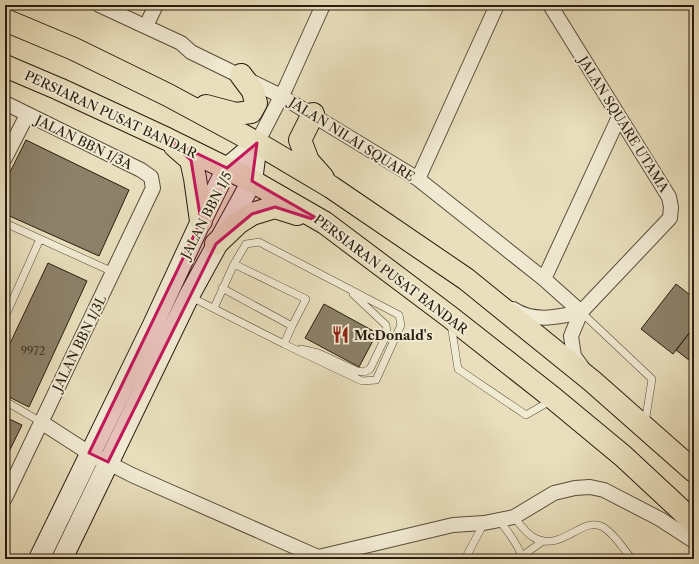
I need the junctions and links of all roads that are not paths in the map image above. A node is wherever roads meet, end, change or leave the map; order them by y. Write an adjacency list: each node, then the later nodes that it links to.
1 (100, 5): 7 (street, JALAN NILAI SQUARE)
2 (156, 5): 7 (street)
3 (323, 5): 11 (street)
4 (497, 5): 21 (street)
5 (550, 5): 16 (street, JALAN SQUARE UTAMA)
6 (5, 20): 12 (main road)
7 (146, 26): 8 (street, JALAN NILAI SQUARE)
8 (181, 43): 10 (street, JALAN NILAI SQUARE); 11 (street)
9 (5, 66): 17 (main road, PERSIARAN PUSAT BANDAR)
10 (242, 75): 11 (street, JALAN NILAI SQUARE); 12 (main road)
11 (283, 91): 14 (street, JALAN NILAI SQUARE); 18 (street)
12 (168, 95): 18 (main road)
13 (5, 103): 15 (street, JALAN BBN 1/3A)
14 (313, 114): 21 (street, JALAN NILAI SQUARE); 23 (main road)
15 (27, 115): 19 (street); 24 (street, JALAN BBN 1/3A)
16 (619, 117): 32 (street); 38 (street, JALAN SQUARE UTAMA)
17 (167, 139): 20 (main road, PERSIARAN PUSAT BANDAR); 25 (main road)
18 (257, 143): 20 (street, JALAN BBN 1/5); 22 (street, JALAN BBN 1/5); 23 (main road)
19 (5, 158)
20 (227, 168): 22 (main road, PERSIARAN PUSAT BANDAR); 25 (street, JALAN BBN 1/5)
21 (418, 179): 32 (street, JALAN NILAI SQUARE)
22 (252, 181): 27 (main road, PERSIARAN PUSAT BANDAR); 29 (street, JALAN BBN 1/5)
23 (331, 187): 33 (main road)
24 (153, 188): 31 (street, JALAN BBN 1/3L)
25 (201, 221): 48 (street, JALAN BBN 1/5)
26 (5, 223): 28 (lane)
27 (325, 223): 29 (main road); 40 (main road, PERSIARAN PUSAT BANDAR)
28 (40, 239): 31 (lane); 39 (lane)
29 (216, 244): 36 (street, JALAN BBN 1/5)
30 (234, 264): 34 (lane); 35 (lane); 41 (lane)
31 (113, 272): 46 (street, JALAN BBN 1/3L)
32 (544, 278): 38 (street, JALAN NILAI SQUARE)
33 (466, 279): 38 (street); 43 (main road)
34 (344, 286): 42 (lane); 42 (lane)
35 (222, 288): 37 (lane); 41 (lane)
36 (189, 296): 37 (lane); 49 (street, JALAN BBN 1/5)
37 (214, 308): 42 (lane)
38 (582, 312): 43 (street, JALAN SQUARE UTAMA); 47 (lane)
39 (5, 317)
40 (450, 317): 44 (main road, PERSIARAN PUSAT BANDAR); 44 (lane)
41 (292, 326): 42 (lane)
42 (284, 344)
43 (592, 381): 47 (main road)
44 (554, 398): 54 (main road, PERSIARAN PUSAT BANDAR)
45 (5, 401): 46 (lane)
46 (41, 422): 48 (street); 51 (street, JALAN BBN 1/3L)
47 (644, 428): 50 (main road)
48 (89, 453): 49 (street); 60 (street, JALAN BBN 1/5)
49 (108, 462): 59 (street); 61 (street, JALAN BBN 1/5)
50 (694, 471)
51 (5, 498)
52 (514, 517): 53 (street); 56 (lane); 57 (street)
53 (499, 520): 55 (street); 58 (lane)
54 (694, 522)
55 (484, 523): 59 (street); 62 (lane)
56 (543, 541): 58 (lane); 63 (lane)
57 (694, 541)
58 (522, 557)
59 (314, 558)
60 (39, 559)
61 (62, 559)
62 (465, 559)
63 (632, 559)

